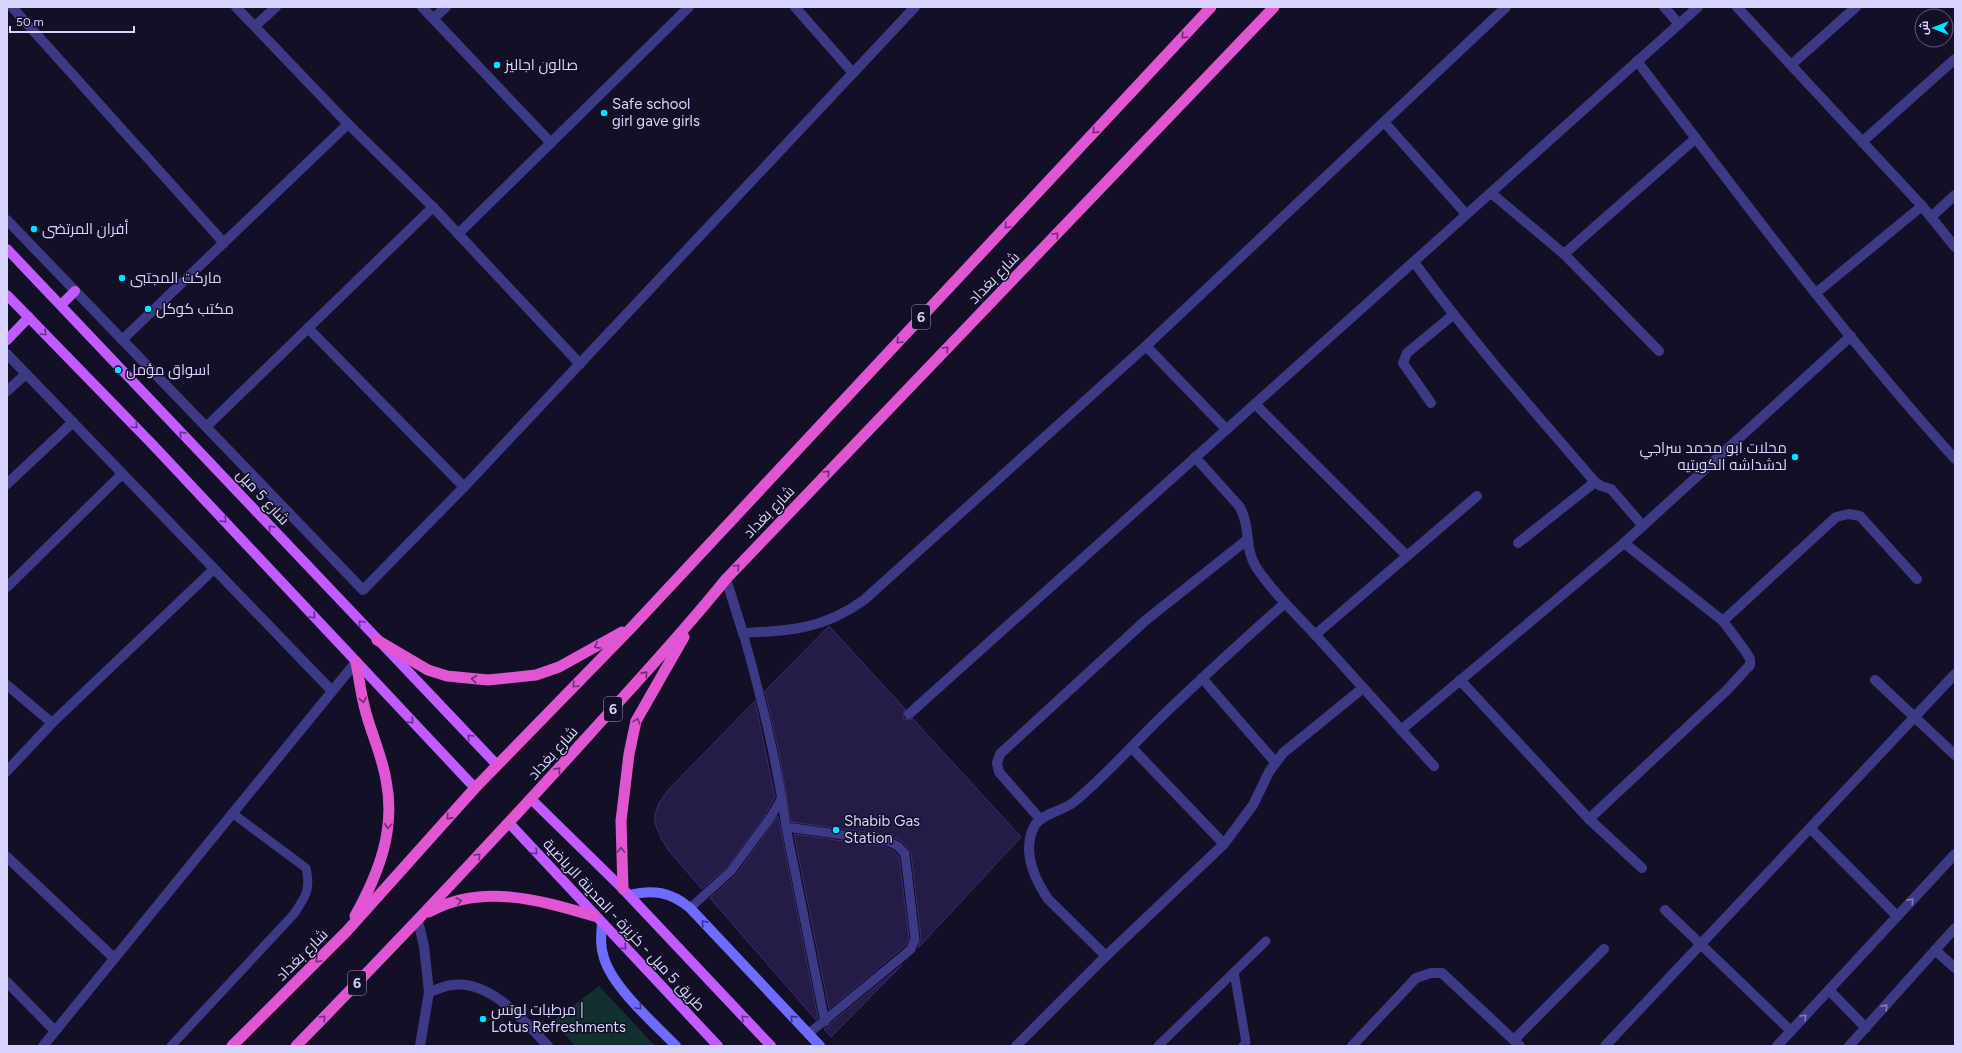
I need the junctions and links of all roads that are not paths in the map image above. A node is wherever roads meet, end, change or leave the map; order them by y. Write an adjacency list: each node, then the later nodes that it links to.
1 (12, 7): 36 (street)
2 (236, 7): 18 (street)
3 (276, 7): 18 (street)
4 (422, 7): 16 (street)
5 (446, 7): 16 (street)
6 (690, 7): 27 (street)
7 (795, 7): 22 (street)
8 (915, 7): 22 (street)
9 (1211, 7): 81 (highway, شارع بغداد / 6, one-way to 81)
10 (1274, 7): 75 (highway, شارع بغداد / 6, one-way to 10)
11 (1506, 7): 23 (street)
12 (1664, 7): 17 (street)
13 (1698, 7): 17 (street)
14 (1737, 7): 21 (street)
15 (1856, 7): 21 (street)
16 (434, 18): 27 (street)
17 (1679, 24): 20 (street)
18 (254, 26): 24 (street)
19 (1955, 58): 26 (street)
20 (1637, 61): 25 (street); 28 (street)
21 (1791, 65): 26 (street)
22 (853, 72): 54 (street)
23 (1384, 122): 32 (street); 51 (street)
24 (348, 124): 31 (street); 36 (street)
25 (1696, 138): 39 (street); 42 (street)
26 (1862, 142): 30 (street)
27 (551, 143): 35 (street)
28 (1491, 193): 32 (street); 39 (street)
29 (1955, 194): 33 (street)
30 (1922, 206): 33 (street); 42 (street)
31 (433, 207): 35 (street); 47 (street)
32 (1466, 214): 40 (street)
33 (1930, 217): 37 (street)
34 (7, 220): 41 (street)
35 (458, 234): 54 (street)
36 (224, 243): 50 (street)
37 (1955, 247)
38 (7, 249): 44 (main road, شارع 5 ميل)
39 (1564, 254): 52 (street)
40 (1414, 262): 45 (street); 58 (street)
41 (75, 291): 44 (main road); 50 (street)
42 (1816, 293): 48 (street)
43 (7, 295): 46 (main road)
44 (61, 305): 84 (main road, شارع 5 ميل, one-way to 44)
45 (1453, 315): 57 (street); 65 (street)
46 (29, 317): 49 (main road); 85 (main road, one-way to 85)
47 (308, 328): 60 (street); 67 (street)
48 (1851, 336): 63 (street); 69 (street)
49 (7, 340)
50 (122, 340): 60 (street)
51 (1146, 346): 61 (street); 82 (street)
52 (1659, 351)
53 (7, 354): 55 (street)
54 (580, 364): 67 (street)
55 (26, 374): 56 (street); 59 (street)
56 (7, 391)
57 (1431, 403)
58 (1255, 404): 61 (street); 73 (street)
59 (73, 422): 64 (street); 66 (street)
60 (206, 427): 67 (street)
61 (1226, 429): 62 (street)
62 (1195, 457): 70 (street); 93 (street)
63 (1955, 459)
64 (122, 474): 74 (street); 77 (street)
65 (1595, 482): 69 (street); 71 (street)
66 (7, 484)
67 (464, 487)
68 (1477, 496): 73 (street)
69 (1643, 526): 72 (street)
70 (1248, 539): 78 (street); 107 (street)
71 (1518, 543)
72 (1624, 543): 80 (street); 88 (street)
73 (1407, 556): 83 (street)
74 (214, 569): 92 (street); 95 (street)
75 (726, 579): 79 (highway, شارع بغداد / 6); 82 (street)
76 (1917, 579): 80 (street)
77 (7, 586)
78 (1285, 603): 83 (street); 87 (street)
79 (694, 619): 105 (highway, شارع بغداد / 6, one-way to 79); 116 (highway, one-way to 79)
80 (1723, 621): 108 (street)
81 (632, 627): 84 (highway, one-way to 84); 100 (highway, شارع بغداد / 6, one-way to 100)
82 (743, 633): 104 (lane)
83 (1315, 635): 91 (street)
84 (377, 640): 100 (main road, شارع 5 ميل, one-way to 84)
85 (356, 662): 92 (street); 103 (main road, one-way to 103); 123 (highway, one-way to 123)
86 (1955, 674): 94 (street)
87 (1202, 678): 97 (street); 99 (street)
88 (1460, 680): 96 (street); 108 (street)
89 (1875, 680): 94 (street)
90 (7, 685): 95 (street)
91 (1363, 688): 96 (street); 99 (street)
92 (332, 691): 106 (street)
93 (909, 714)
94 (1915, 716): 98 (street); 111 (street)
95 (52, 723): 102 (street)
96 (1401, 730): 101 (street)
97 (1131, 747): 107 (street); 112 (street)
98 (1955, 755)
99 (1275, 762): 112 (street)
100 (497, 765): 103 (highway, شارع بغداد / 6)
101 (1434, 766)
102 (7, 771)
103 (475, 788): 123 (highway, شارع بغداد / 6, one-way to 123)
104 (782, 798): 110 (lane); 117 (lane)
105 (531, 799): 109 (highway, شارع بغداد / 6); 116 (main road, طريق 5 ميل - كزيزة - المدينة الرياضية)
106 (232, 813): 129 (street); 142 (lane)
107 (1040, 819): 128 (street)
108 (1590, 819): 115 (street)
109 (509, 823): 120 (highway, شارع بغداد / 6, one-way to 109); 121 (main road, طريق 5 ميل - كزيزة - المدينة الرياضية, one-way to 121)
110 (786, 827): 135 (lane); 135 (lane)
111 (1810, 828): 119 (street); 125 (street)
112 (1224, 844): 128 (street)
113 (1955, 854): 119 (street, one-way to 113)
114 (7, 857): 129 (street)
115 (1642, 868)
116 (626, 892): 117 (main road); 149 (main road, طريق 5 ميل - كزيزة - المدينة الرياضية, one-way to 116)
117 (690, 908): 139 (main road, one-way to 117)
118 (1665, 910): 125 (street)
119 (1897, 916): 133 (street)
120 (420, 918): 121 (highway, one-way to 121); 134 (street); 144 (highway, شارع بغداد / 6, one-way to 120)
121 (598, 920): 147 (main road, one-way to 147); 148 (main road, طريق 5 ميل - كزيزة - المدينة الرياضية, one-way to 148)
122 (1955, 928): 127 (street)
123 (346, 932): 143 (highway, شارع بغداد / 6, one-way to 143)
124 (1266, 941): 131 (lane)
125 (1700, 944): 138 (street); 155 (street)
126 (1604, 949): 140 (street)
127 (1936, 950): 130 (street); 136 (street, one-way to 127)
128 (1106, 956): 151 (street)
129 (114, 958): 137 (street)
130 (1955, 968)
131 (1234, 972): 152 (lane); 153 (lane)
132 (7, 982): 137 (street)
133 (1829, 990): 136 (street); 138 (street, one-way to 133)
134 (429, 992): 145 (street); 146 (street)
135 (825, 1022): 139 (lane)
136 (1866, 1028): 157 (street)
137 (55, 1031): 141 (street)
138 (1791, 1031): 156 (street)
139 (808, 1034): 150 (main road)
140 (1517, 1043): 154 (street)
141 (43, 1046)
142 (171, 1046)
143 (232, 1046)
144 (296, 1046)
145 (420, 1046)
146 (548, 1046)
147 (676, 1046)
148 (718, 1046)
149 (771, 1046)
150 (820, 1046)
151 (1016, 1046)
152 (1158, 1046)
153 (1243, 1046)
154 (1352, 1046)
155 (1605, 1046)
156 (1777, 1046)
157 (1849, 1046)

